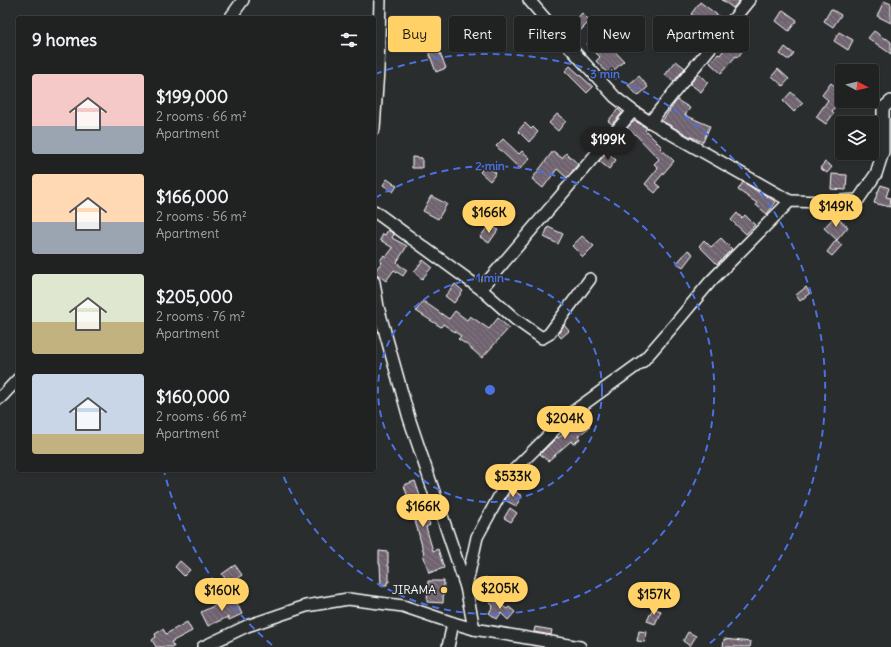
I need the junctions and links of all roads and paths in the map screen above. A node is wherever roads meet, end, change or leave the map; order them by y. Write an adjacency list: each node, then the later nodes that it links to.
1 (243, 0): 5 (street)
2 (380, 0): 6 (street)
3 (529, 0): 8 (street)
4 (749, 0): 9 (street)
5 (231, 16)
6 (376, 100)
7 (891, 101): 10 (street)
8 (633, 111): 9 (street); 13 (street)
9 (650, 122): 10 (street)
10 (790, 201): 17 (street)
11 (376, 212): 13 (street)
12 (590, 279): 13 (street)
13 (481, 289)
14 (376, 294): 17 (street)
15 (16, 381): 16 (street)
16 (0, 398)
17 (466, 587): 19 (street)
18 (453, 623): 19 (street); 20 (street); 21 (street)
19 (474, 629): 22 (street)
20 (203, 647)
21 (448, 647)
22 (580, 647)

